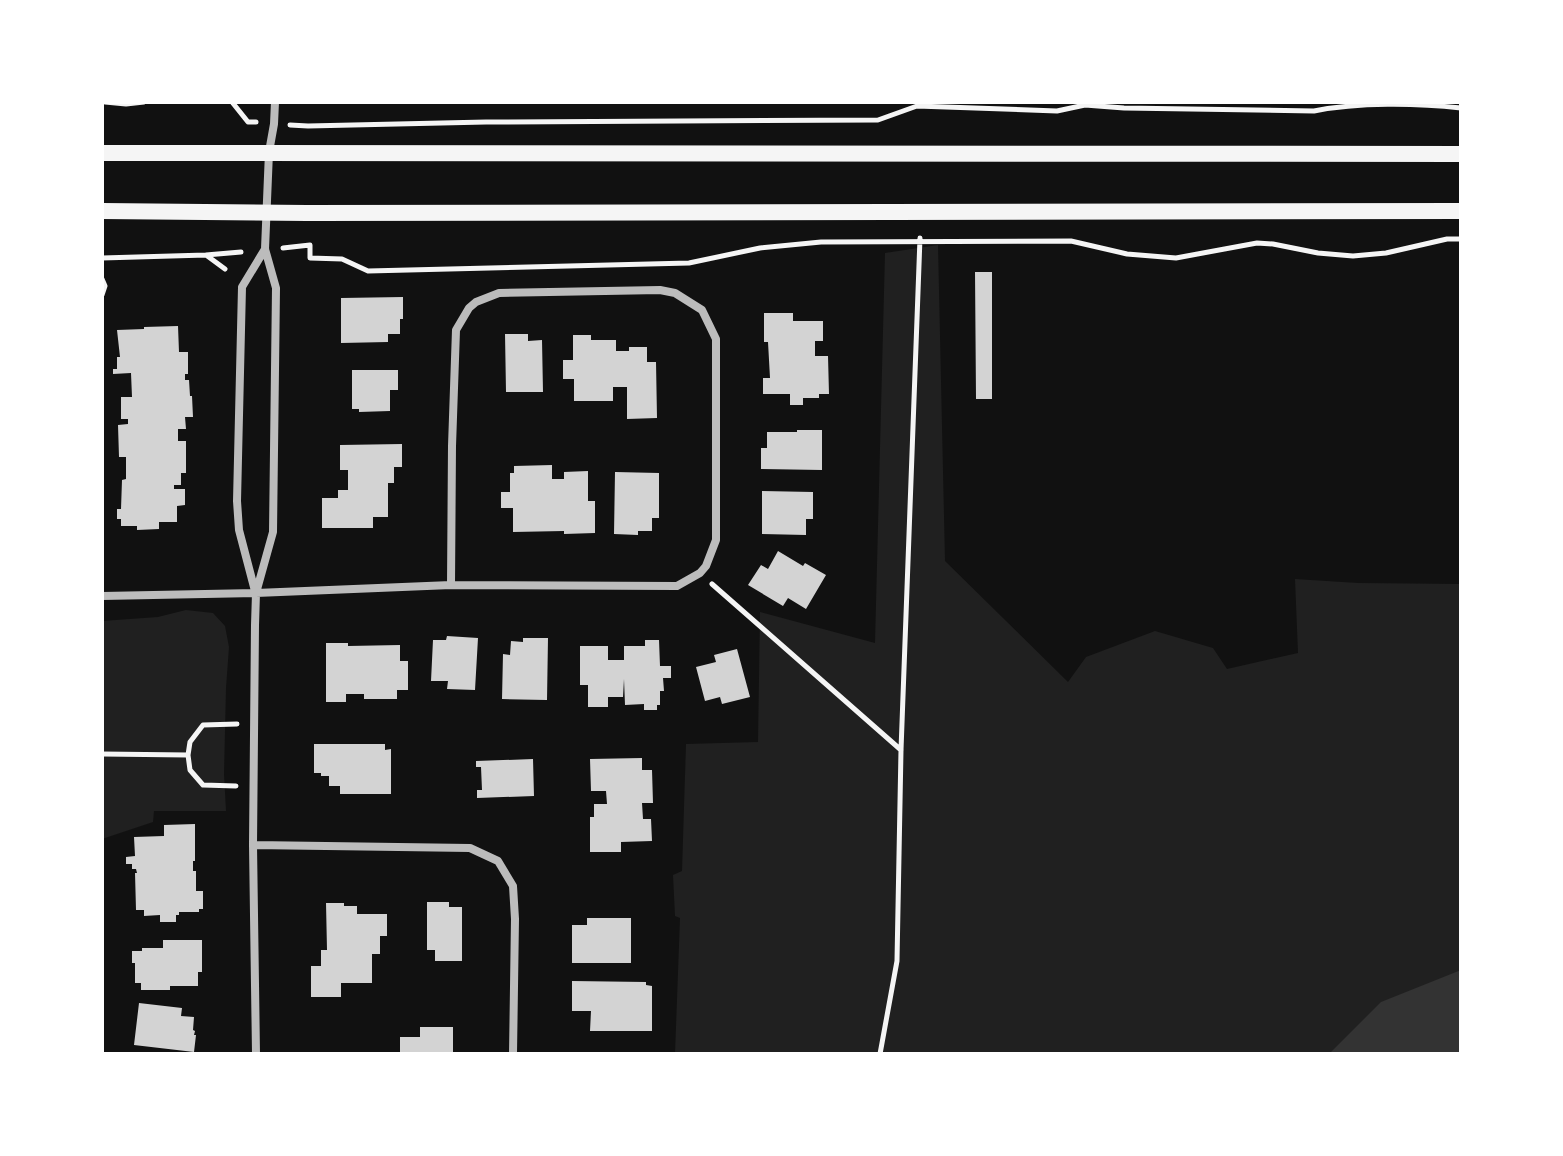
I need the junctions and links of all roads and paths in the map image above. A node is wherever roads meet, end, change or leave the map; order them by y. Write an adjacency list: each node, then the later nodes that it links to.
1 (105, 102): 2 (path)
2 (144, 102)
3 (232, 102): 6 (path)
4 (275, 102): 6 (street)
5 (1461, 108): 6 (path)
6 (274, 124): 7 (street)
7 (269, 152): 8 (main road); 9 (main road); 12 (street)
8 (102, 153)
9 (1461, 154)
10 (102, 211): 12 (main road)
11 (1461, 211): 13 (main road)
12 (265, 212): 13 (main road); 17 (street)
13 (922, 213): 15 (path)
14 (1461, 239): 15 (path)
15 (920, 241): 16 (path); 27 (path)
16 (310, 245)
17 (265, 249): 24 (street); 24 (street)
18 (102, 258): 19 (path)
19 (225, 269)
20 (102, 279): 21 (path)
21 (102, 295)
22 (703, 570): 23 (street); 23 (street); 27 (path)
23 (451, 585): 24 (street)
24 (256, 593): 25 (street); 26 (street)
25 (102, 596)
26 (253, 724): 29 (path); 30 (street)
27 (901, 750): 34 (path)
28 (102, 754): 29 (path)
29 (188, 755): 30 (path)
30 (253, 787): 31 (street)
31 (253, 845): 32 (street); 33 (street)
32 (256, 1054)
33 (513, 1054)
34 (880, 1054)

